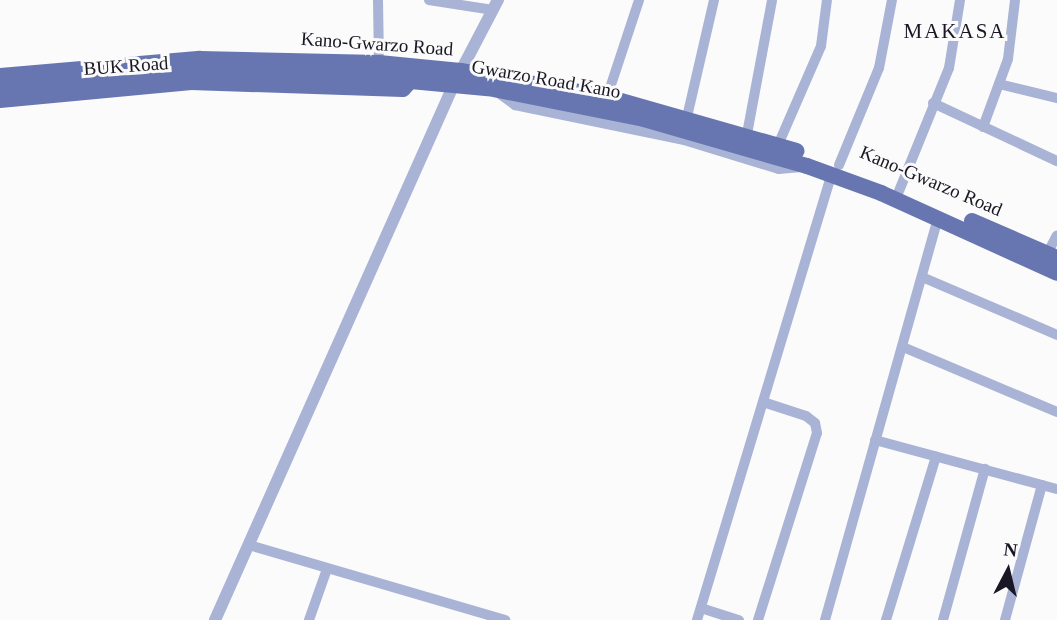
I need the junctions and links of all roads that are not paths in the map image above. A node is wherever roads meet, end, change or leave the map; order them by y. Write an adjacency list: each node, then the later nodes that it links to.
1 (378, 0): 11 (street)
2 (429, 0): 10 (street)
3 (639, 0): 17 (street)
4 (714, 0): 21 (street)
5 (772, 0): 23 (street)
6 (827, 0): 24 (street)
7 (892, 0): 26 (street)
8 (960, 0): 20 (street)
9 (1015, 0): 15 (street)
10 (496, 5): 13 (street)
11 (379, 63): 12 (main road, Kano-Gwarzo Road); 13 (main road, Kano-Gwarzo Road)
12 (0, 76)
13 (457, 77): 14 (main road, Gwarzo Road Kano); 17 (main road, Kano-Gwarzo Road); 26 (main road, Gwarzo Road Kano); 42 (street)
14 (104, 82): 16 (main road, Gwarzo Road Kano); 19 (main road, BUK Road)
15 (999, 84): 18 (street); 22 (street)
16 (0, 88)
17 (607, 97): 21 (main road, Kano-Gwarzo Road)
18 (1057, 98)
19 (0, 100)
20 (933, 103): 22 (street); 27 (street)
21 (687, 117): 23 (main road, Kano-Gwarzo Road)
22 (983, 127): 25 (street)
23 (747, 134): 24 (main road, Kano-Gwarzo Road)
24 (778, 145): 26 (main road, Kano-Gwarzo Road)
25 (1057, 162)
26 (836, 170): 27 (main road, Kano-Gwarzo Road); 28 (main road, Gwarzo Road Kano); 35 (street)
27 (899, 191): 30 (main road, Kano-Gwarzo Road)
28 (938, 218): 31 (main road, Gwarzo Road Kano); 32 (street)
29 (1057, 235): 30 (street)
30 (1052, 256)
31 (1057, 272)
32 (922, 277): 33 (street); 34 (street)
33 (1057, 335)
34 (903, 347): 36 (street); 37 (street)
35 (764, 402): 44 (street); 50 (street)
36 (1057, 412)
37 (875, 440): 38 (street); 51 (street)
38 (936, 456): 39 (street); 52 (street)
39 (985, 470): 40 (street); 53 (street)
40 (1042, 485): 41 (street); 54 (street)
41 (1057, 489)
42 (248, 545): 43 (street); 45 (street)
43 (327, 569): 46 (street); 47 (street)
44 (701, 608): 48 (street); 49 (street)
45 (215, 620)
46 (309, 620)
47 (505, 620)
48 (697, 620)
49 (739, 620)
50 (758, 620)
51 (825, 620)
52 (886, 620)
53 (943, 620)
54 (1005, 620)

